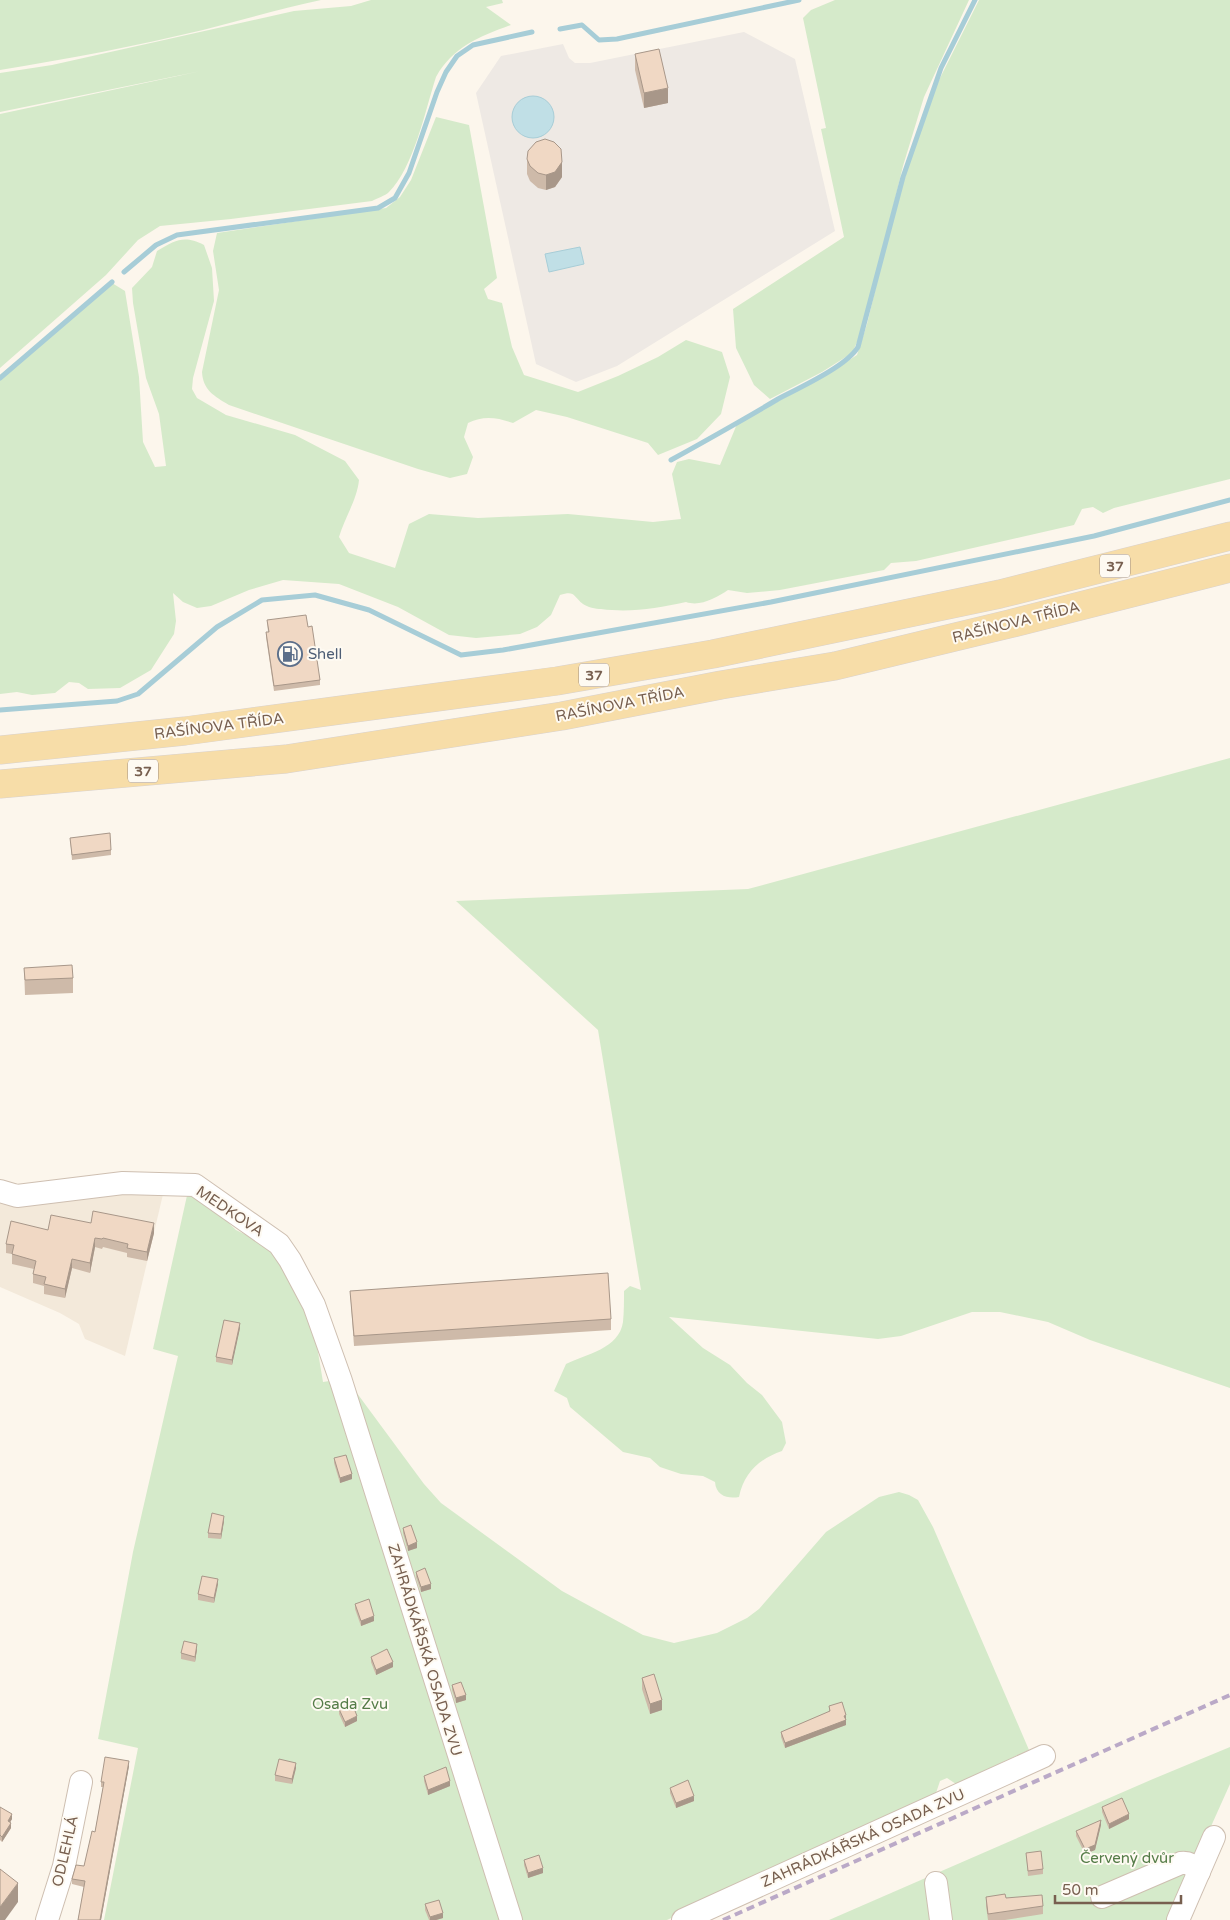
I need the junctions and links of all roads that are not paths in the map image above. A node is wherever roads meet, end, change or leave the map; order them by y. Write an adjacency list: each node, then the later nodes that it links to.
1 (1230, 536): 3 (main road, RAŠÍNOVA TŘÍDA / 37)
2 (1230, 568): 4 (main road, RAŠÍNOVA TŘÍDA / 37)
3 (0, 750)
4 (0, 784)
5 (0, 1191): 6 (street, MEDKOVA)
6 (341, 1381): 14 (street, ZAHRÁDKÁŘSKÁ OSADA ZVU)
7 (1044, 1756): 15 (street, ZAHRÁDKÁŘSKÁ OSADA ZVU)
8 (81, 1782): 13 (street, ODLEHLÁ)
9 (1214, 1837): 10 (street)
10 (1199, 1872): 12 (street); 17 (street)
11 (936, 1883): 16 (street)
12 (1102, 1897)
13 (48, 1920)
14 (510, 1920)
15 (683, 1920)
16 (941, 1920)
17 (1178, 1920)

